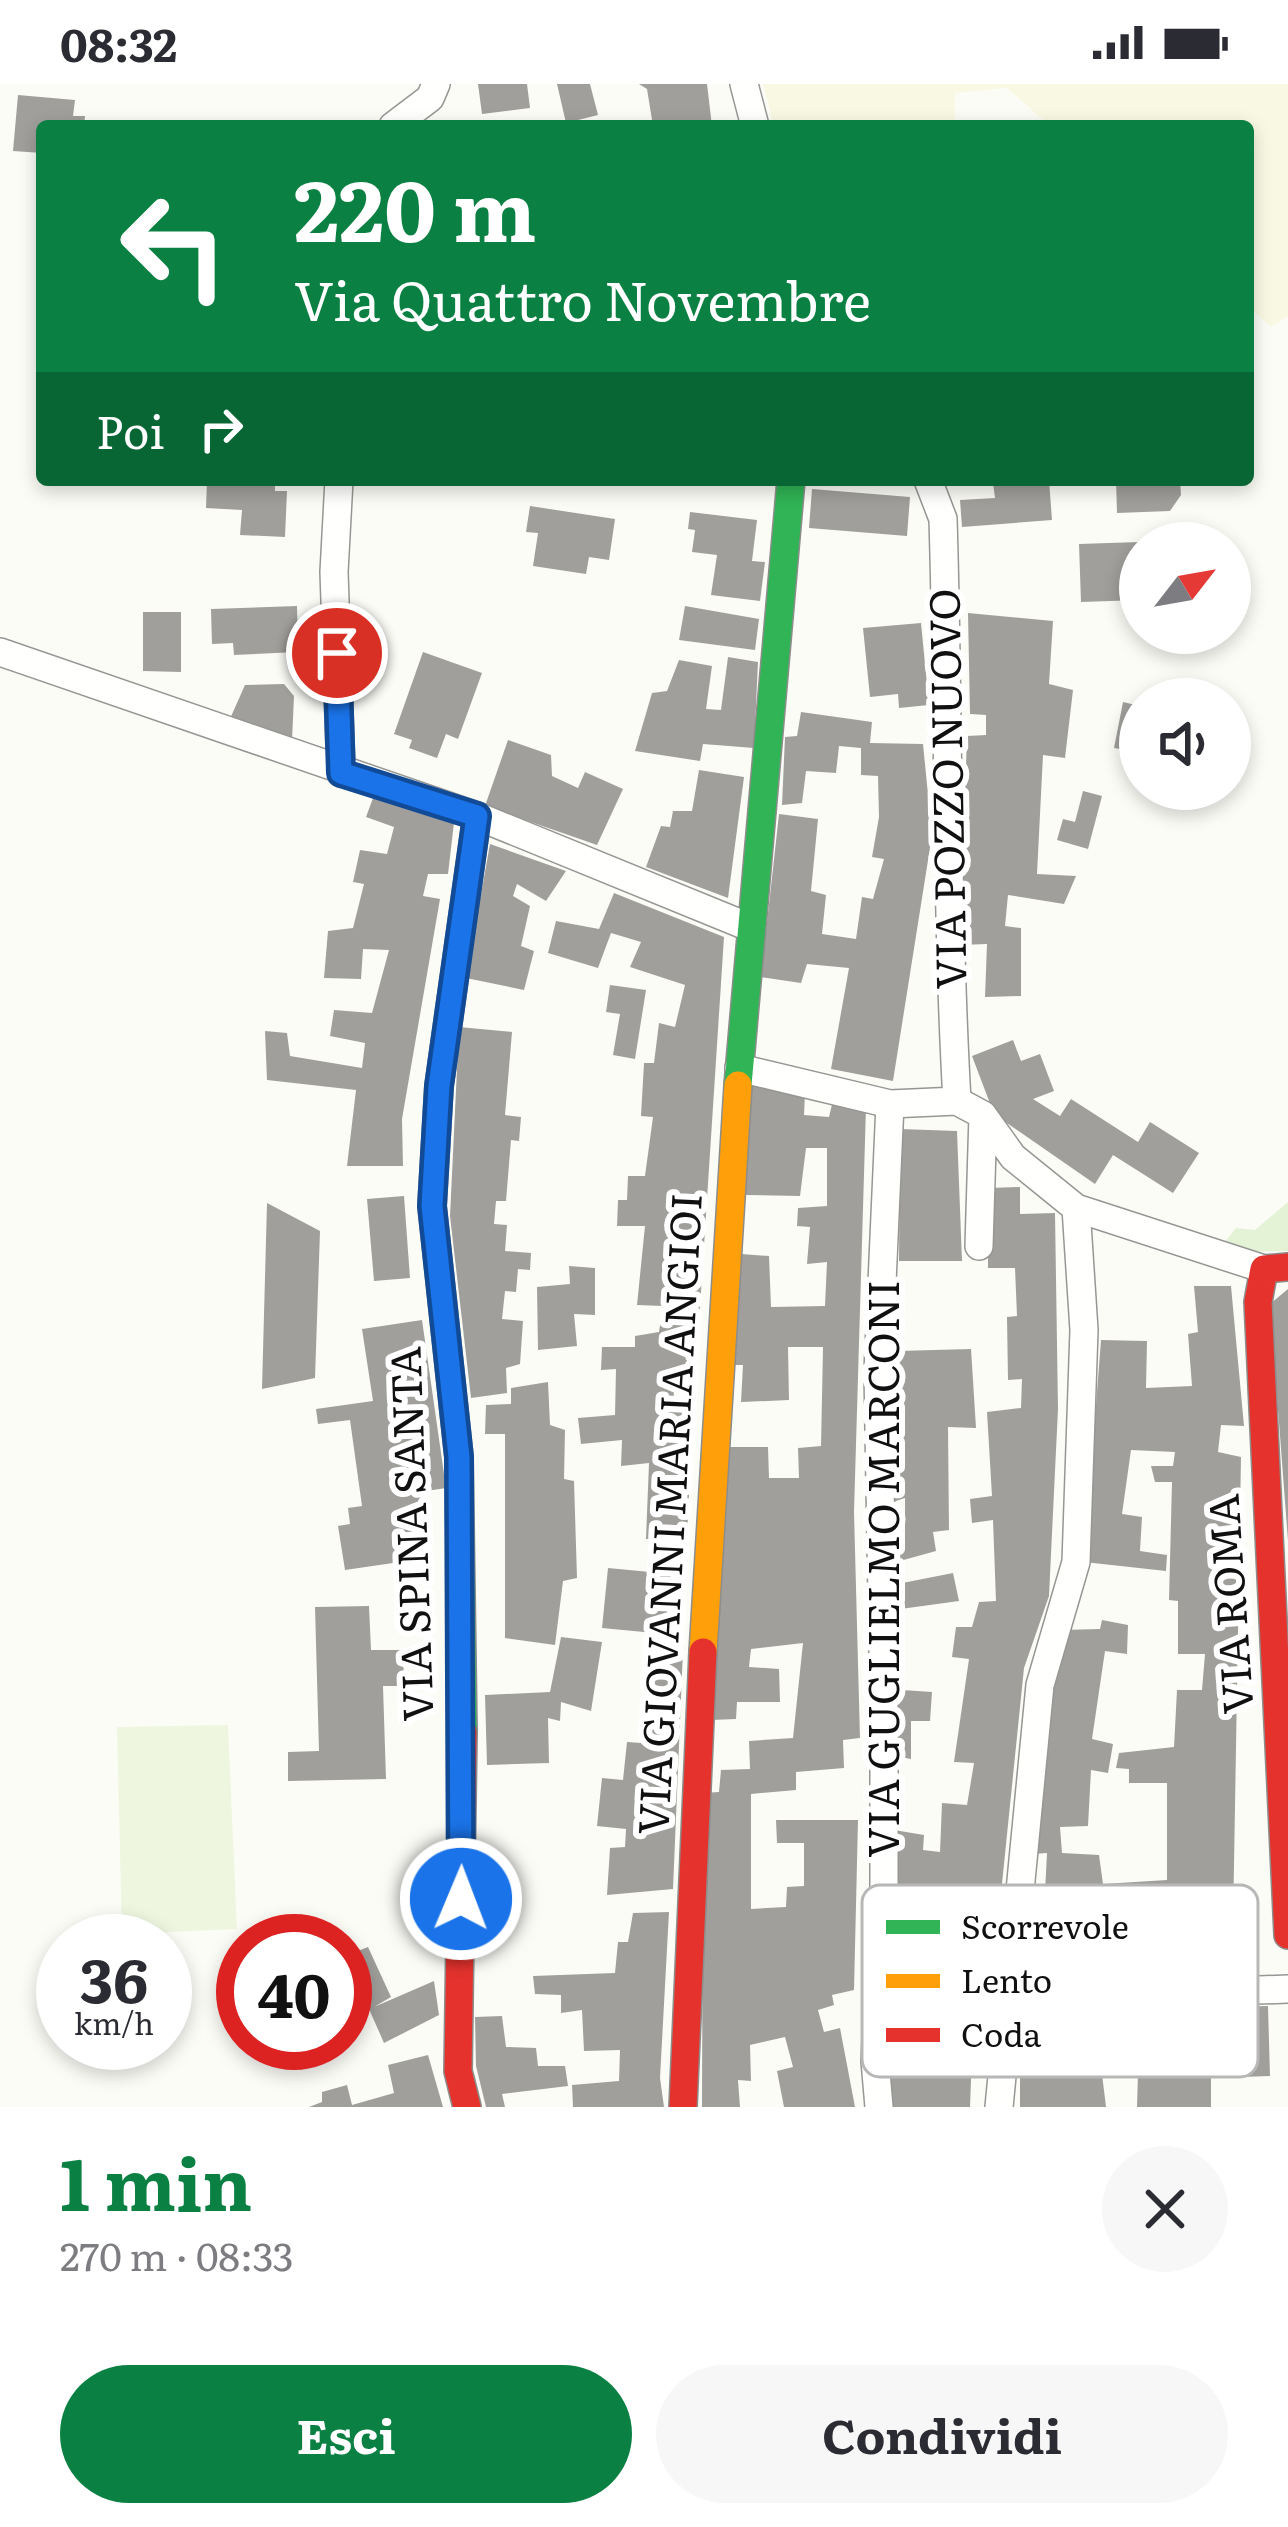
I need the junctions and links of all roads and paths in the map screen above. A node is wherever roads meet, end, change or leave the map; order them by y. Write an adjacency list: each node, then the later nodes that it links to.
1 (436, 84): 3 (street)
2 (744, 84): 4 (street)
3 (401, 120)
4 (753, 120)
5 (339, 486): 9 (street)
6 (791, 486): 11 (street, VIA GIOVANNI MARIA ANGIOI)
7 (930, 486): 13 (street, VIA POZZO NUOVO)
8 (0, 652): 9 (street)
9 (341, 773): 10 (street)
10 (477, 816): 11 (street); 27 (street, VIA SPINA SANTA)
11 (748, 927): 12 (street, VIA GIOVANNI MARIA ANGIOI)
12 (739, 1068): 14 (street); 28 (street, VIA GIOVANNI MARIA ANGIOI)
13 (957, 1101): 14 (street); 15 (street)
14 (890, 1104): 20 (street, VIA GUGLIELMO MARCONI)
15 (983, 1115): 16 (street); 17 (street)
16 (1076, 1208): 18 (street); 21 (street)
17 (979, 1246)
18 (1276, 1268): 19 (street, VIA ROMA)
19 (1286, 1756): 22 (street, VIA ROMA)
20 (884, 1885)
21 (1021, 1885)
22 (1288, 1935)
23 (1288, 1989): 24 (street)
24 (1258, 1990)
25 (876, 2077): 29 (street, VIA GUGLIELMO MARCONI)
26 (1003, 2077): 30 (street)
27 (467, 2107)
28 (683, 2107)
29 (879, 2107)
30 (1000, 2107)

